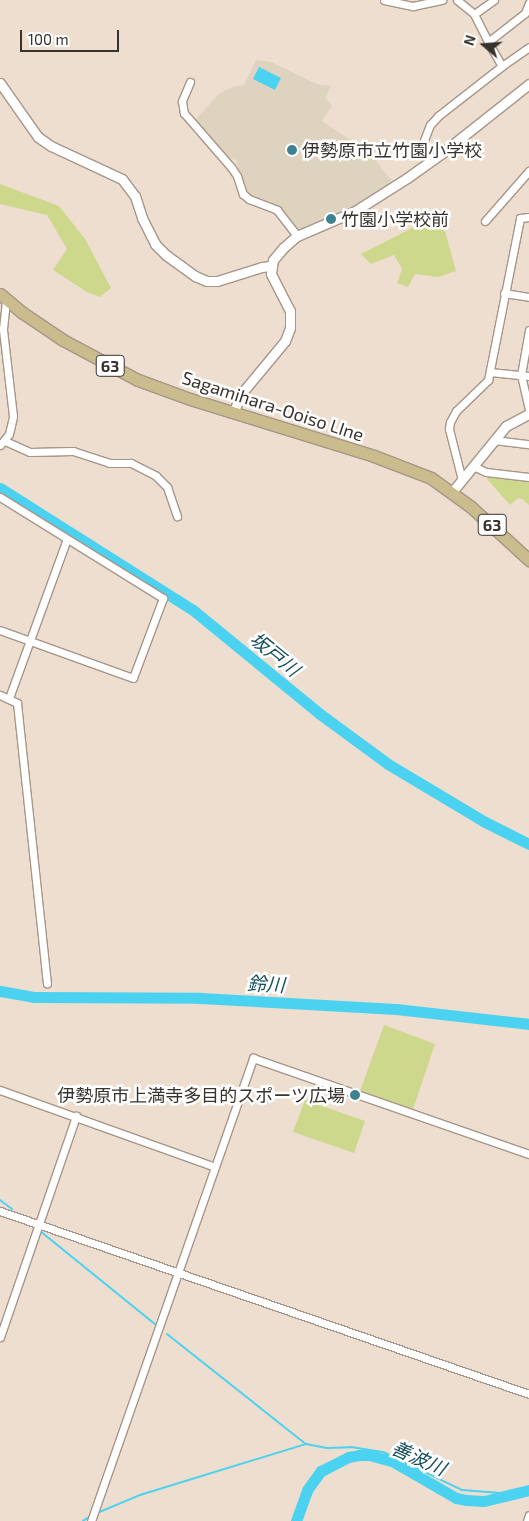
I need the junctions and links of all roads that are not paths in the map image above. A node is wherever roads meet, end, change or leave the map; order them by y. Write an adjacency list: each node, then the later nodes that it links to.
1 (384, 0): 2 (street)
2 (442, 0)
3 (457, 0): 6 (street)
4 (494, 0): 6 (street)
5 (529, 4): 7 (street)
6 (474, 14): 7 (street)
7 (488, 42): 9 (street)
8 (529, 46): 9 (street)
9 (502, 66): 13 (street)
10 (190, 82): 17 (street)
11 (0, 84): 18 (street)
12 (529, 84): 13 (street)
13 (432, 161): 17 (street)
14 (529, 171): 16 (street)
15 (529, 217): 19 (street)
16 (485, 221)
17 (297, 236): 18 (street)
18 (270, 266): 25 (street)
19 (504, 293): 21 (street); 23 (street)
20 (3, 297): 25 (main road, Sagamihara-Ooiso LIne / 63); 28 (street)
21 (529, 297)
22 (529, 330): 24 (street)
23 (490, 372): 24 (street); 32 (street)
24 (525, 376): 26 (street)
25 (234, 411): 33 (main road, Sagamihara-Ooiso LIne / 63)
26 (529, 412): 27 (street)
27 (494, 440): 29 (street); 30 (street)
28 (3, 443): 35 (street)
29 (529, 444)
30 (473, 466): 31 (street); 32 (street)
31 (529, 477)
32 (462, 480): 33 (street)
33 (452, 492): 37 (main road, Sagamihara-Ooiso LIne / 63)
34 (0, 497): 36 (street)
35 (177, 516)
36 (67, 539): 39 (street); 39 (street)
37 (529, 560)
38 (0, 630): 39 (street)
39 (30, 640): 41 (street)
40 (0, 695): 41 (street)
41 (9, 698): 42 (street)
42 (47, 983)
43 (0, 1090): 44 (street)
44 (76, 1116): 46 (street); 48 (street)
45 (529, 1154): 46 (street)
46 (215, 1167): 49 (street)
47 (0, 1211): 48 (street)
48 (39, 1225): 49 (street); 50 (street)
49 (178, 1272): 51 (street); 53 (street)
50 (0, 1337)
51 (529, 1394)
52 (529, 1516): 54 (street)
53 (91, 1521)
54 (527, 1521)

